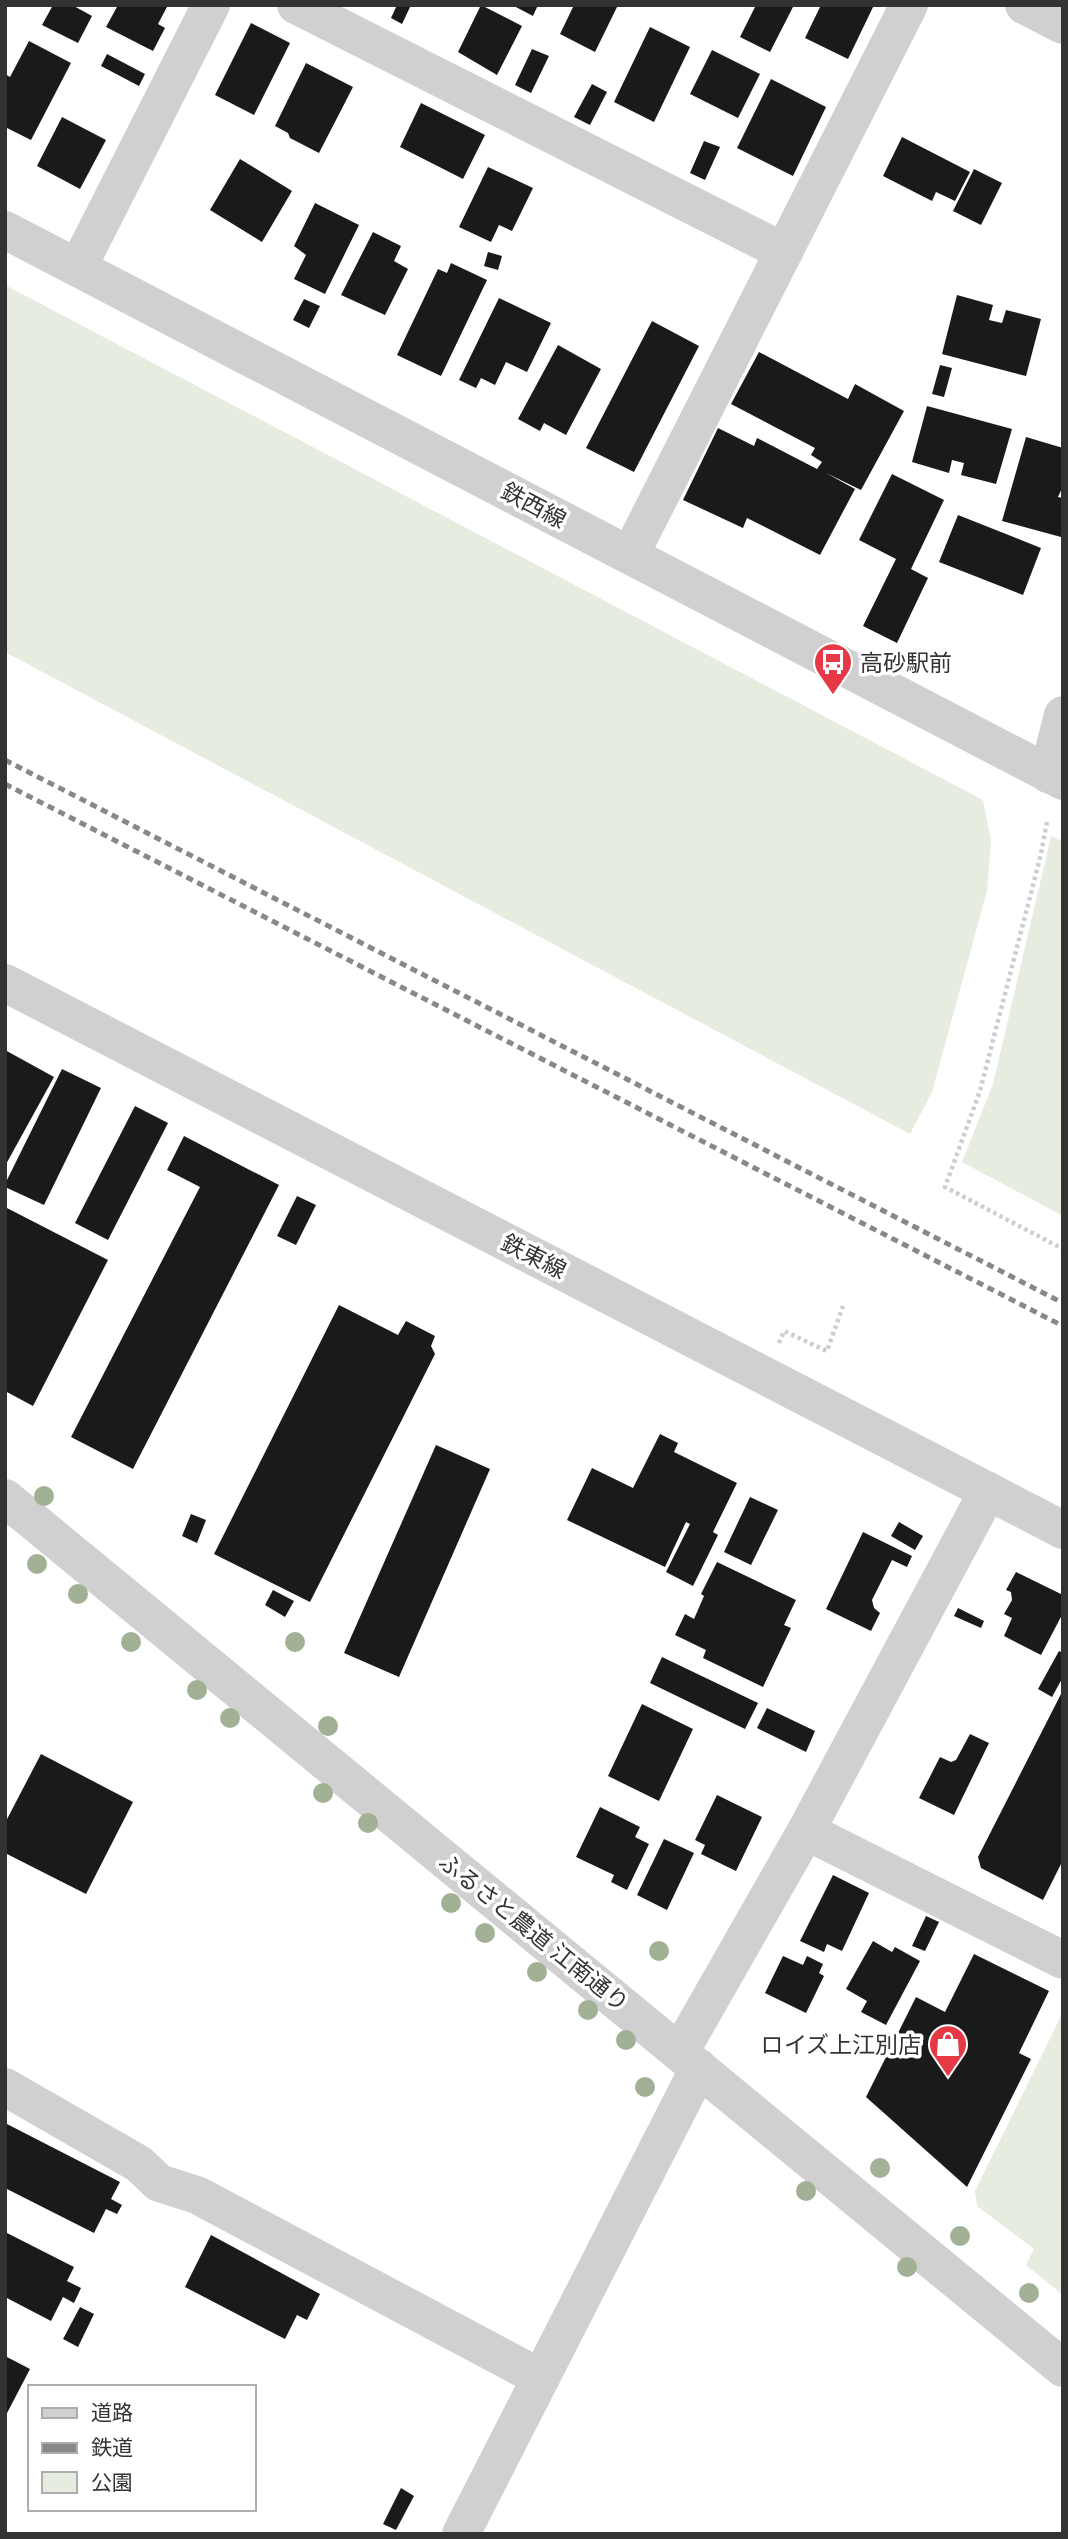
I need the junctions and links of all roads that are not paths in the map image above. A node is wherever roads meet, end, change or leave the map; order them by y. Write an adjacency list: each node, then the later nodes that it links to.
1 (211, 5): 8 (street)
2 (296, 5): 7 (street)
3 (909, 5): 7 (street)
4 (1024, 5): 5 (street)
5 (1063, 25)
6 (5, 230): 8 (street, 鉄西線)
7 (784, 252): 9 (street)
8 (78, 267): 9 (street, 鉄西線)
9 (630, 555): 11 (street, 鉄西線)
10 (1063, 715): 11 (street)
11 (1055, 778)
12 (5, 983): 13 (street, 鉄東線)
13 (988, 1491): 15 (street, 鉄東線); 16 (street)
14 (5, 1498): 18 (street, ふるさと農道 江南通り)
15 (1063, 1530)
16 (806, 1831): 17 (street); 18 (street)
17 (1063, 1960)
18 (690, 2060): 20 (street, ふるさと農道 江南通り); 21 (street)
19 (5, 2087): 21 (street)
20 (1063, 2368)
21 (541, 2378): 22 (street)
22 (461, 2534)

